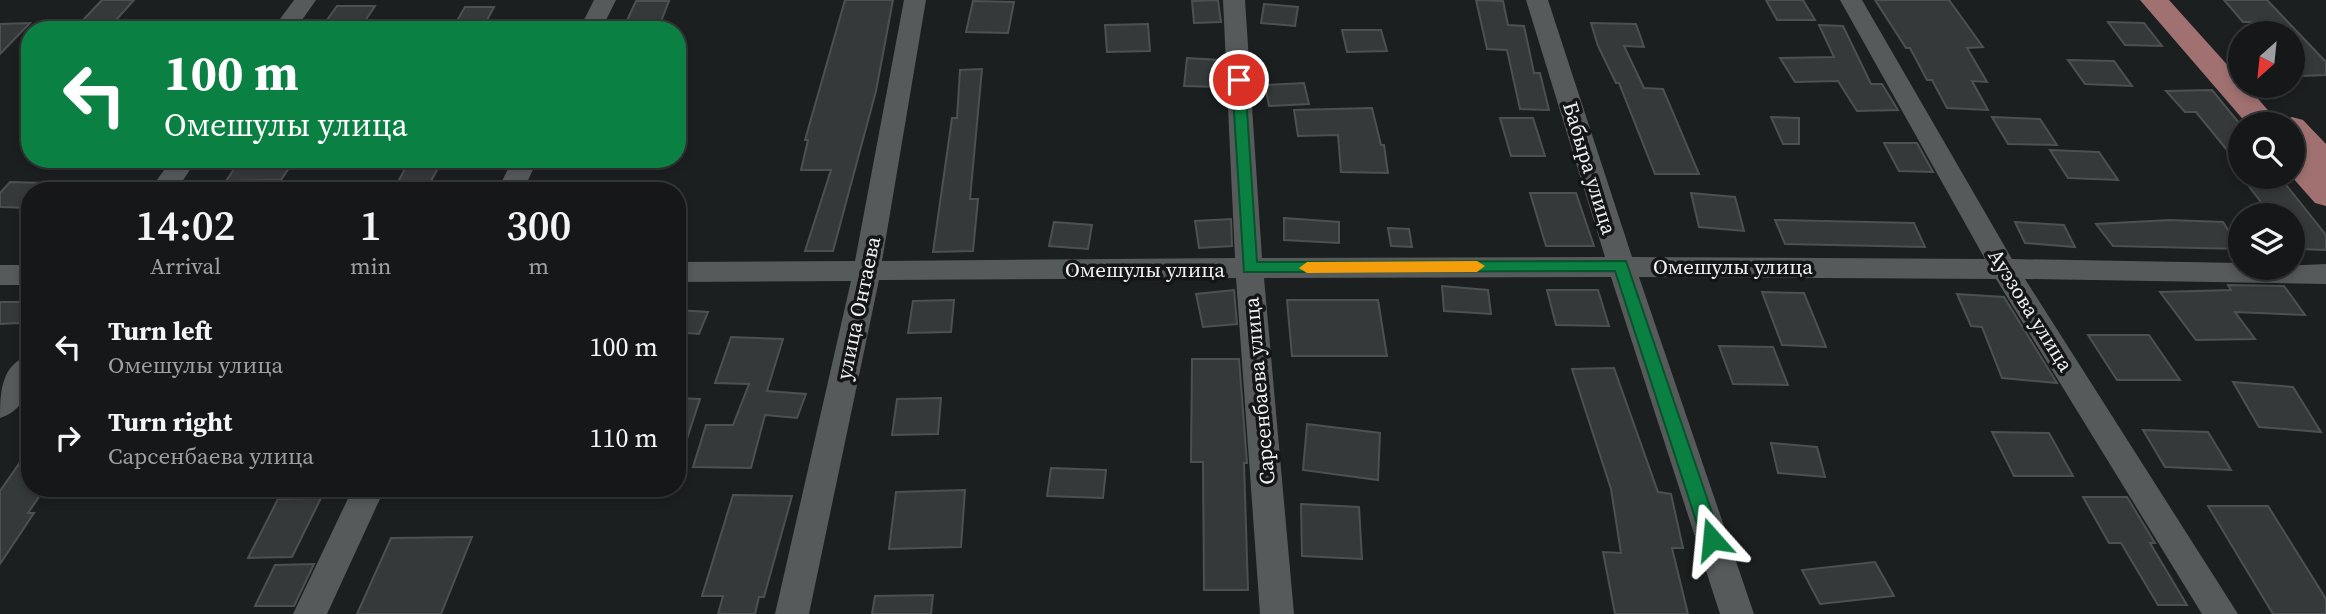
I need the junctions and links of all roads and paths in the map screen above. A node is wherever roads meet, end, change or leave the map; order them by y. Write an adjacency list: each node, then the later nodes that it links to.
1 (305, 0): 9 (street)
2 (605, 0): 10 (street)
3 (915, 0): 22 (street, улица Онтаева)
4 (1234, 0): 21 (street, Сарсенбаева улица)
5 (1537, 0): 19 (street, Бабыра улица)
6 (1851, 0): 20 (street, Ауэзова улица)
7 (2154, 0): 13 (main road)
8 (2176, 0): 11 (main road)
9 (290, 21)
10 (594, 21)
11 (2228, 56)
12 (2266, 98): 14 (main road)
13 (2253, 112)
14 (2279, 112)
15 (2305, 140): 16 (main road)
16 (2326, 163)
17 (2305, 172): 18 (main road)
18 (2326, 195)
19 (1620, 265): 20 (street, Омешулы улица); 21 (street, Омешулы улица); 33 (street, Бабыра улица)
20 (2003, 267): 24 (street, Омешулы улица); 34 (street, Ауэзова улица)
21 (1249, 268): 22 (street, Омешулы улица); 32 (street, Сарсенбаева улица)
22 (867, 271): 23 (street, Омешулы улица); 31 (street, улица Онтаева)
23 (686, 272)
24 (2326, 274)
25 (0, 275): 26 (street)
26 (21, 275)
27 (21, 378): 28 (street)
28 (0, 406)
29 (365, 497): 30 (street)
30 (310, 614)
31 (792, 614)
32 (1277, 614)
33 (1737, 614)
34 (2221, 614)

